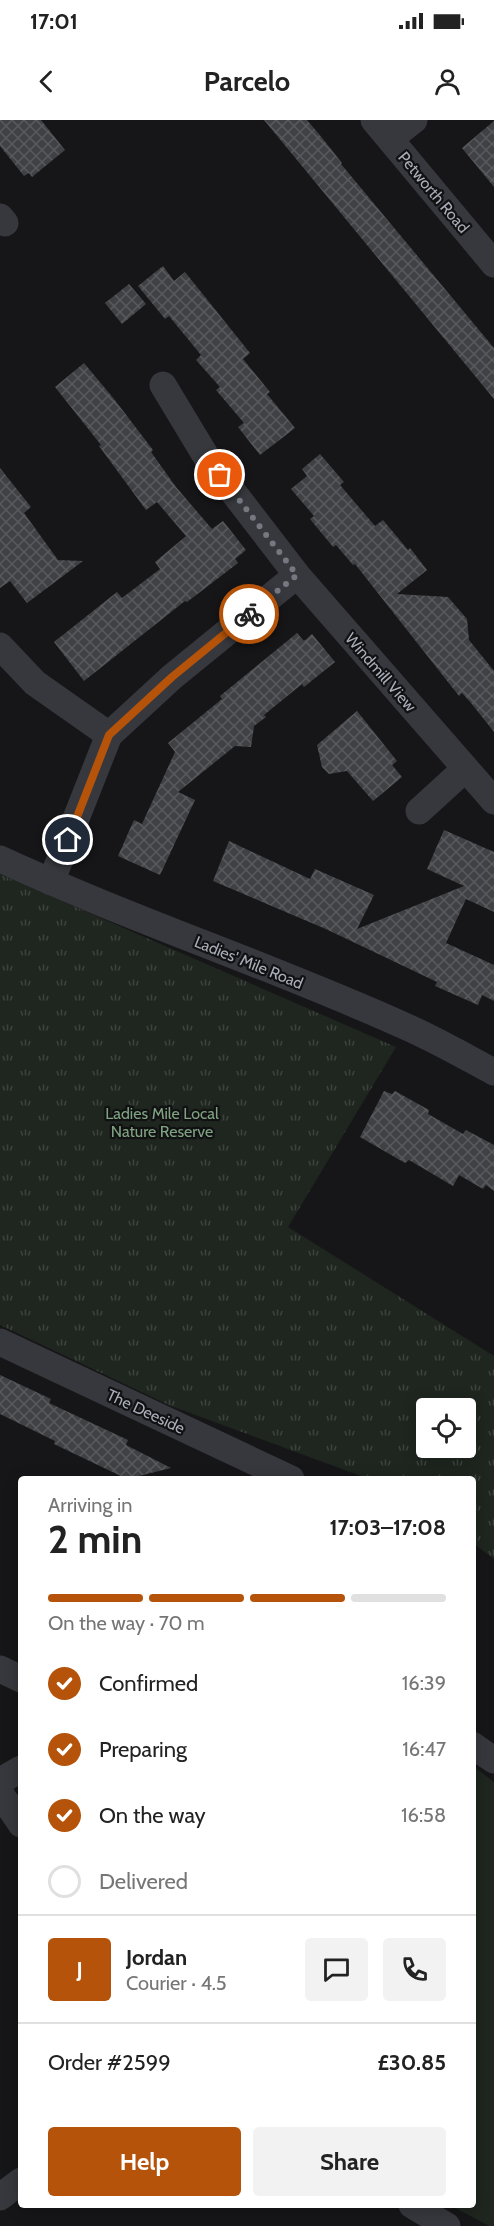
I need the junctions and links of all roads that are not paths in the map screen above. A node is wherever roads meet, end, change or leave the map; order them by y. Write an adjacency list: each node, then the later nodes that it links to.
1 (414, 120): 2 (street)
2 (382, 130): 3 (street, Petworth Road)
3 (494, 264)
4 (163, 385): 5 (street, Windmill View)
5 (297, 575): 7 (street); 8 (street, Windmill View)
6 (0, 646): 7 (street)
7 (109, 735): 12 (street)
8 (465, 769): 9 (street, Windmill View); 10 (street)
9 (494, 801)
10 (419, 811)
11 (0, 859): 12 (street, Ladies' Mile Road)
12 (51, 882): 13 (street, Ladies' Mile Road)
13 (494, 1072)
14 (0, 1342): 15 (street, The Deeside)
15 (285, 1476)
16 (0, 1669): 17 (street)
17 (18, 1678)
18 (476, 1747): 19 (street)
19 (494, 1760)
20 (18, 1771): 21 (street)
21 (0, 1781)
22 (0, 1793): 23 (street)
23 (18, 1820)
24 (18, 2183): 25 (street)
25 (0, 2197)
26 (417, 2208): 27 (street)
27 (447, 2226)

